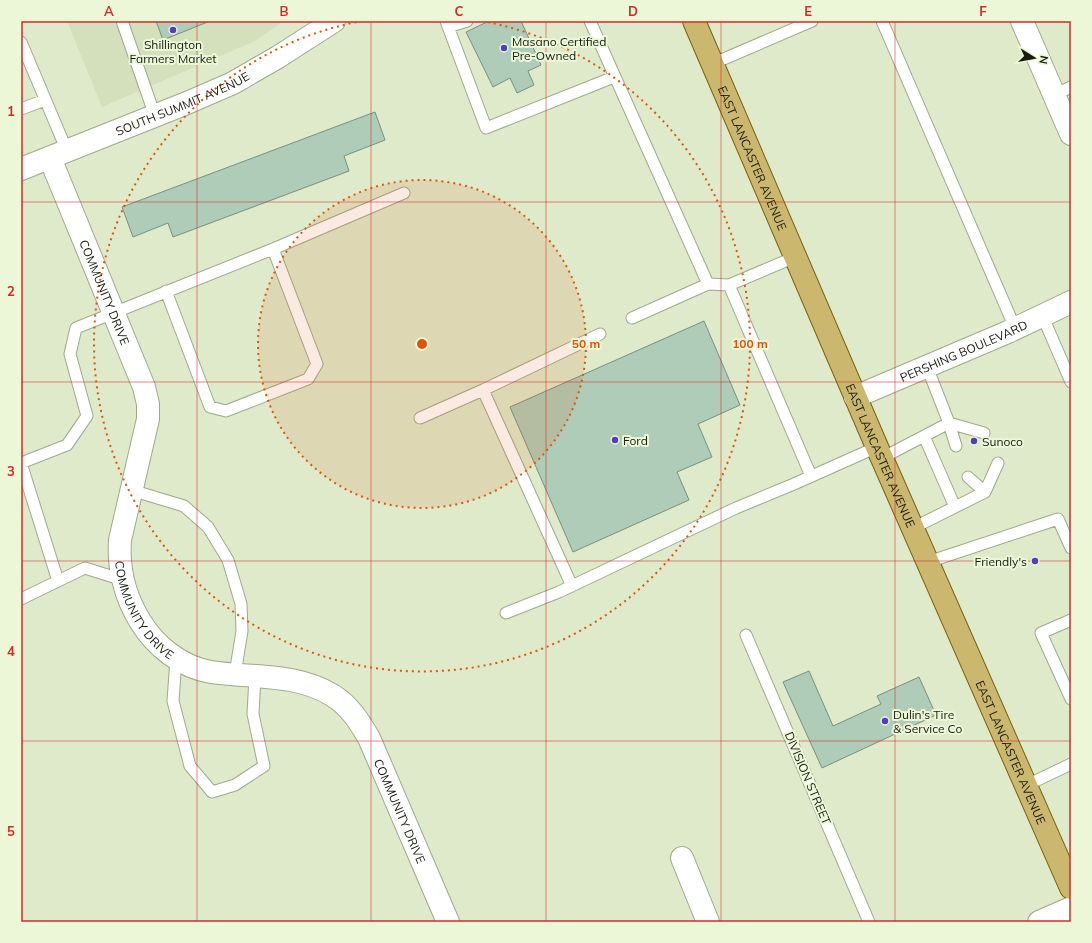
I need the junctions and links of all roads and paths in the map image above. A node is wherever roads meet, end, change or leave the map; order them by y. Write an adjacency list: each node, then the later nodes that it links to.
1 (122, 21): 16 (lane)
2 (334, 21): 16 (street, SOUTH SUMMIT AVENUE)
3 (467, 21): 9 (lane)
4 (590, 21): 12 (lane)
5 (694, 21): 11 (main road, EAST LANCASTER AVENUE)
6 (812, 21): 11 (lane)
7 (882, 21): 30 (lane)
8 (1022, 21): 13 (street)
9 (447, 24): 12 (lane)
10 (21, 42): 14 (lane)
11 (712, 64): 22 (main road, EAST LANCASTER AVENUE)
12 (614, 77): 23 (lane)
13 (1062, 91): 17 (street)
14 (45, 100): 15 (lane); 18 (lane)
15 (21, 109)
16 (154, 116): 18 (street, SOUTH SUMMIT AVENUE)
17 (1071, 134)
18 (58, 155): 19 (street, SOUTH SUMMIT AVENUE); 27 (street, COMMUNITY DRIVE)
19 (21, 169)
20 (404, 193): 21 (lane)
21 (273, 249): 25 (lane); 25 (lane)
22 (795, 257): 24 (lane); 35 (main road, EAST LANCASTER AVENUE)
23 (708, 284): 24 (lane); 29 (lane)
24 (729, 285): 44 (lane)
25 (166, 291): 27 (lane)
26 (1071, 302): 28 (street, PERSHING BOULEVARD)
27 (114, 313): 42 (lane); 46 (street, COMMUNITY DRIVE)
28 (1042, 315): 30 (street, PERSHING BOULEVARD); 33 (lane)
29 (632, 318)
30 (1015, 328): 32 (street, PERSHING BOULEVARD)
31 (600, 334): 34 (lane)
32 (927, 367): 35 (street, PERSHING BOULEVARD); 37 (lane)
33 (1071, 382)
34 (483, 390): 36 (lane); 54 (lane)
35 (856, 397): 41 (main road, EAST LANCASTER AVENUE)
36 (420, 418)
37 (949, 423): 38 (lane); 39 (lane); 40 (lane)
38 (984, 433)
39 (924, 436): 41 (lane); 48 (lane)
40 (956, 446)
41 (879, 452): 44 (lane); 49 (main road, EAST LANCASTER AVENUE)
42 (21, 462): 53 (lane)
43 (998, 464): 47 (lane)
44 (811, 476): 54 (lane)
45 (968, 477): 47 (lane)
46 (131, 490): 52 (street, COMMUNITY DRIVE); 60 (lane)
47 (985, 492): 48 (lane)
48 (955, 507): 49 (lane)
49 (913, 528): 51 (main road, EAST LANCASTER AVENUE)
50 (1071, 548): 51 (lane)
51 (928, 562): 63 (main road, EAST LANCASTER AVENUE)
52 (123, 580): 53 (lane); 59 (street, COMMUNITY DRIVE)
53 (58, 581): 55 (lane)
54 (572, 586): 56 (lane)
55 (21, 599)
56 (506, 613)
57 (1071, 620): 61 (lane)
58 (746, 635): 69 (lane, DIVISION STREET)
59 (176, 659): 60 (street, COMMUNITY DRIVE); 60 (lane)
60 (245, 675): 67 (street, COMMUNITY DRIVE)
61 (1071, 699)
62 (1071, 764): 63 (lane)
63 (1025, 786): 65 (main road, EAST LANCASTER AVENUE)
64 (682, 858): 68 (street)
65 (1071, 888)
66 (1071, 908): 70 (street)
67 (448, 922)
68 (708, 922)
69 (869, 922)
70 (1039, 922)

